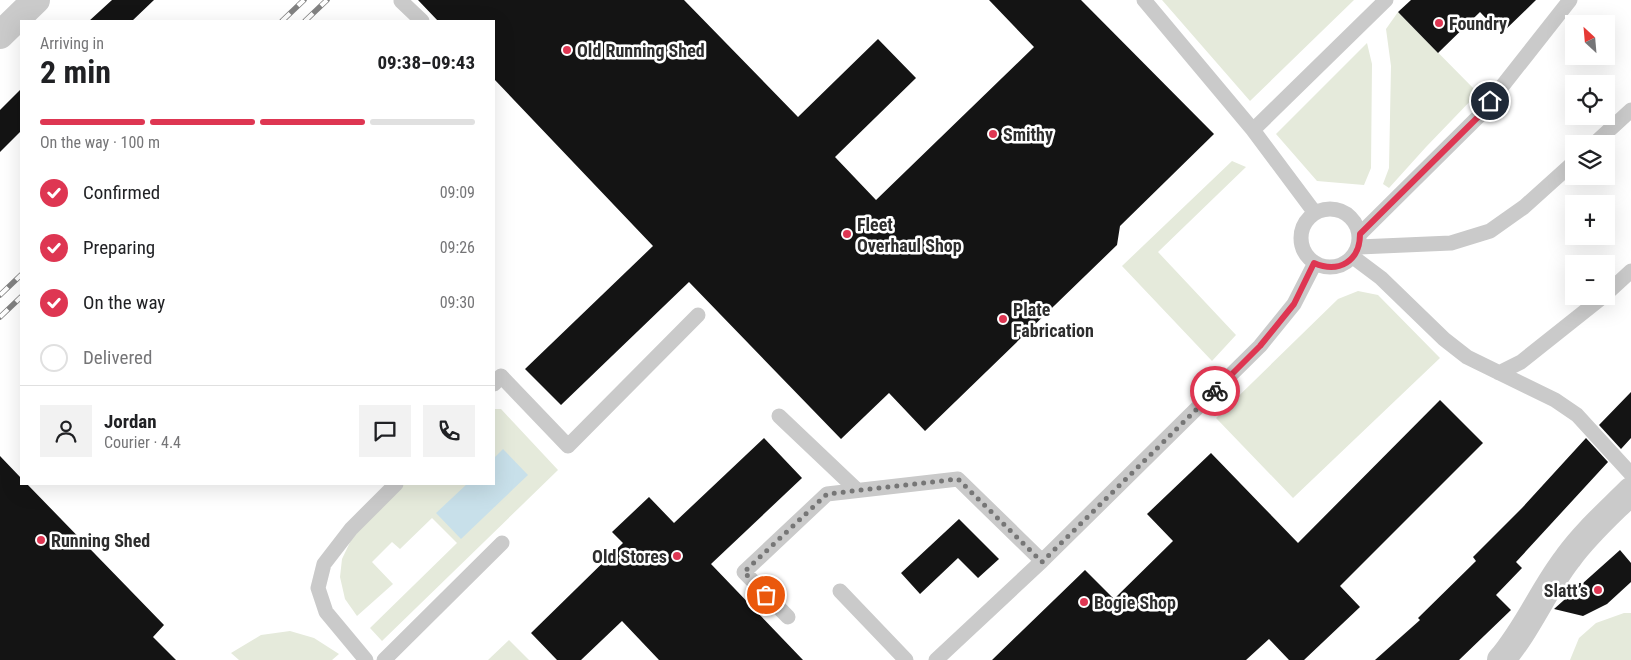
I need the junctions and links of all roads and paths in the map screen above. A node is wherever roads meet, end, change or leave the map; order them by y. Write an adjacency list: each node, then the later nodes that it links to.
1 (36, 0): 7 (street)
2 (403, 0): 6 (lane)
3 (1144, 0): 9 (lane)
4 (1386, 0): 9 (lane)
5 (1570, 0): 13 (lane)
6 (421, 20)
7 (0, 35)
8 (1631, 110): 10 (lane)
9 (1253, 130): 12 (lane)
10 (1604, 135)
11 (1565, 170): 13 (lane)
12 (1315, 213): 13 (lane); 14 (lane)
13 (1357, 246): 14 (lane); 19 (lane)
14 (1314, 263): 27 (lane)
15 (1631, 271): 16 (lane)
16 (1615, 286)
17 (1592, 305): 19 (lane)
18 (698, 315): 20 (lane)
19 (1499, 373): 22 (lane)
20 (495, 383)
21 (779, 416): 24 (lane)
22 (1631, 474)
23 (395, 485): 30 (lane)
24 (856, 490): 27 (lane); 29 (lane)
25 (1631, 491): 34 (street)
26 (502, 543): 31 (lane)
27 (1042, 562): 33 (lane)
28 (840, 591): 32 (lane)
29 (788, 617)
30 (364, 659)
31 (384, 660)
32 (906, 660)
33 (936, 660)
34 (1501, 660)

